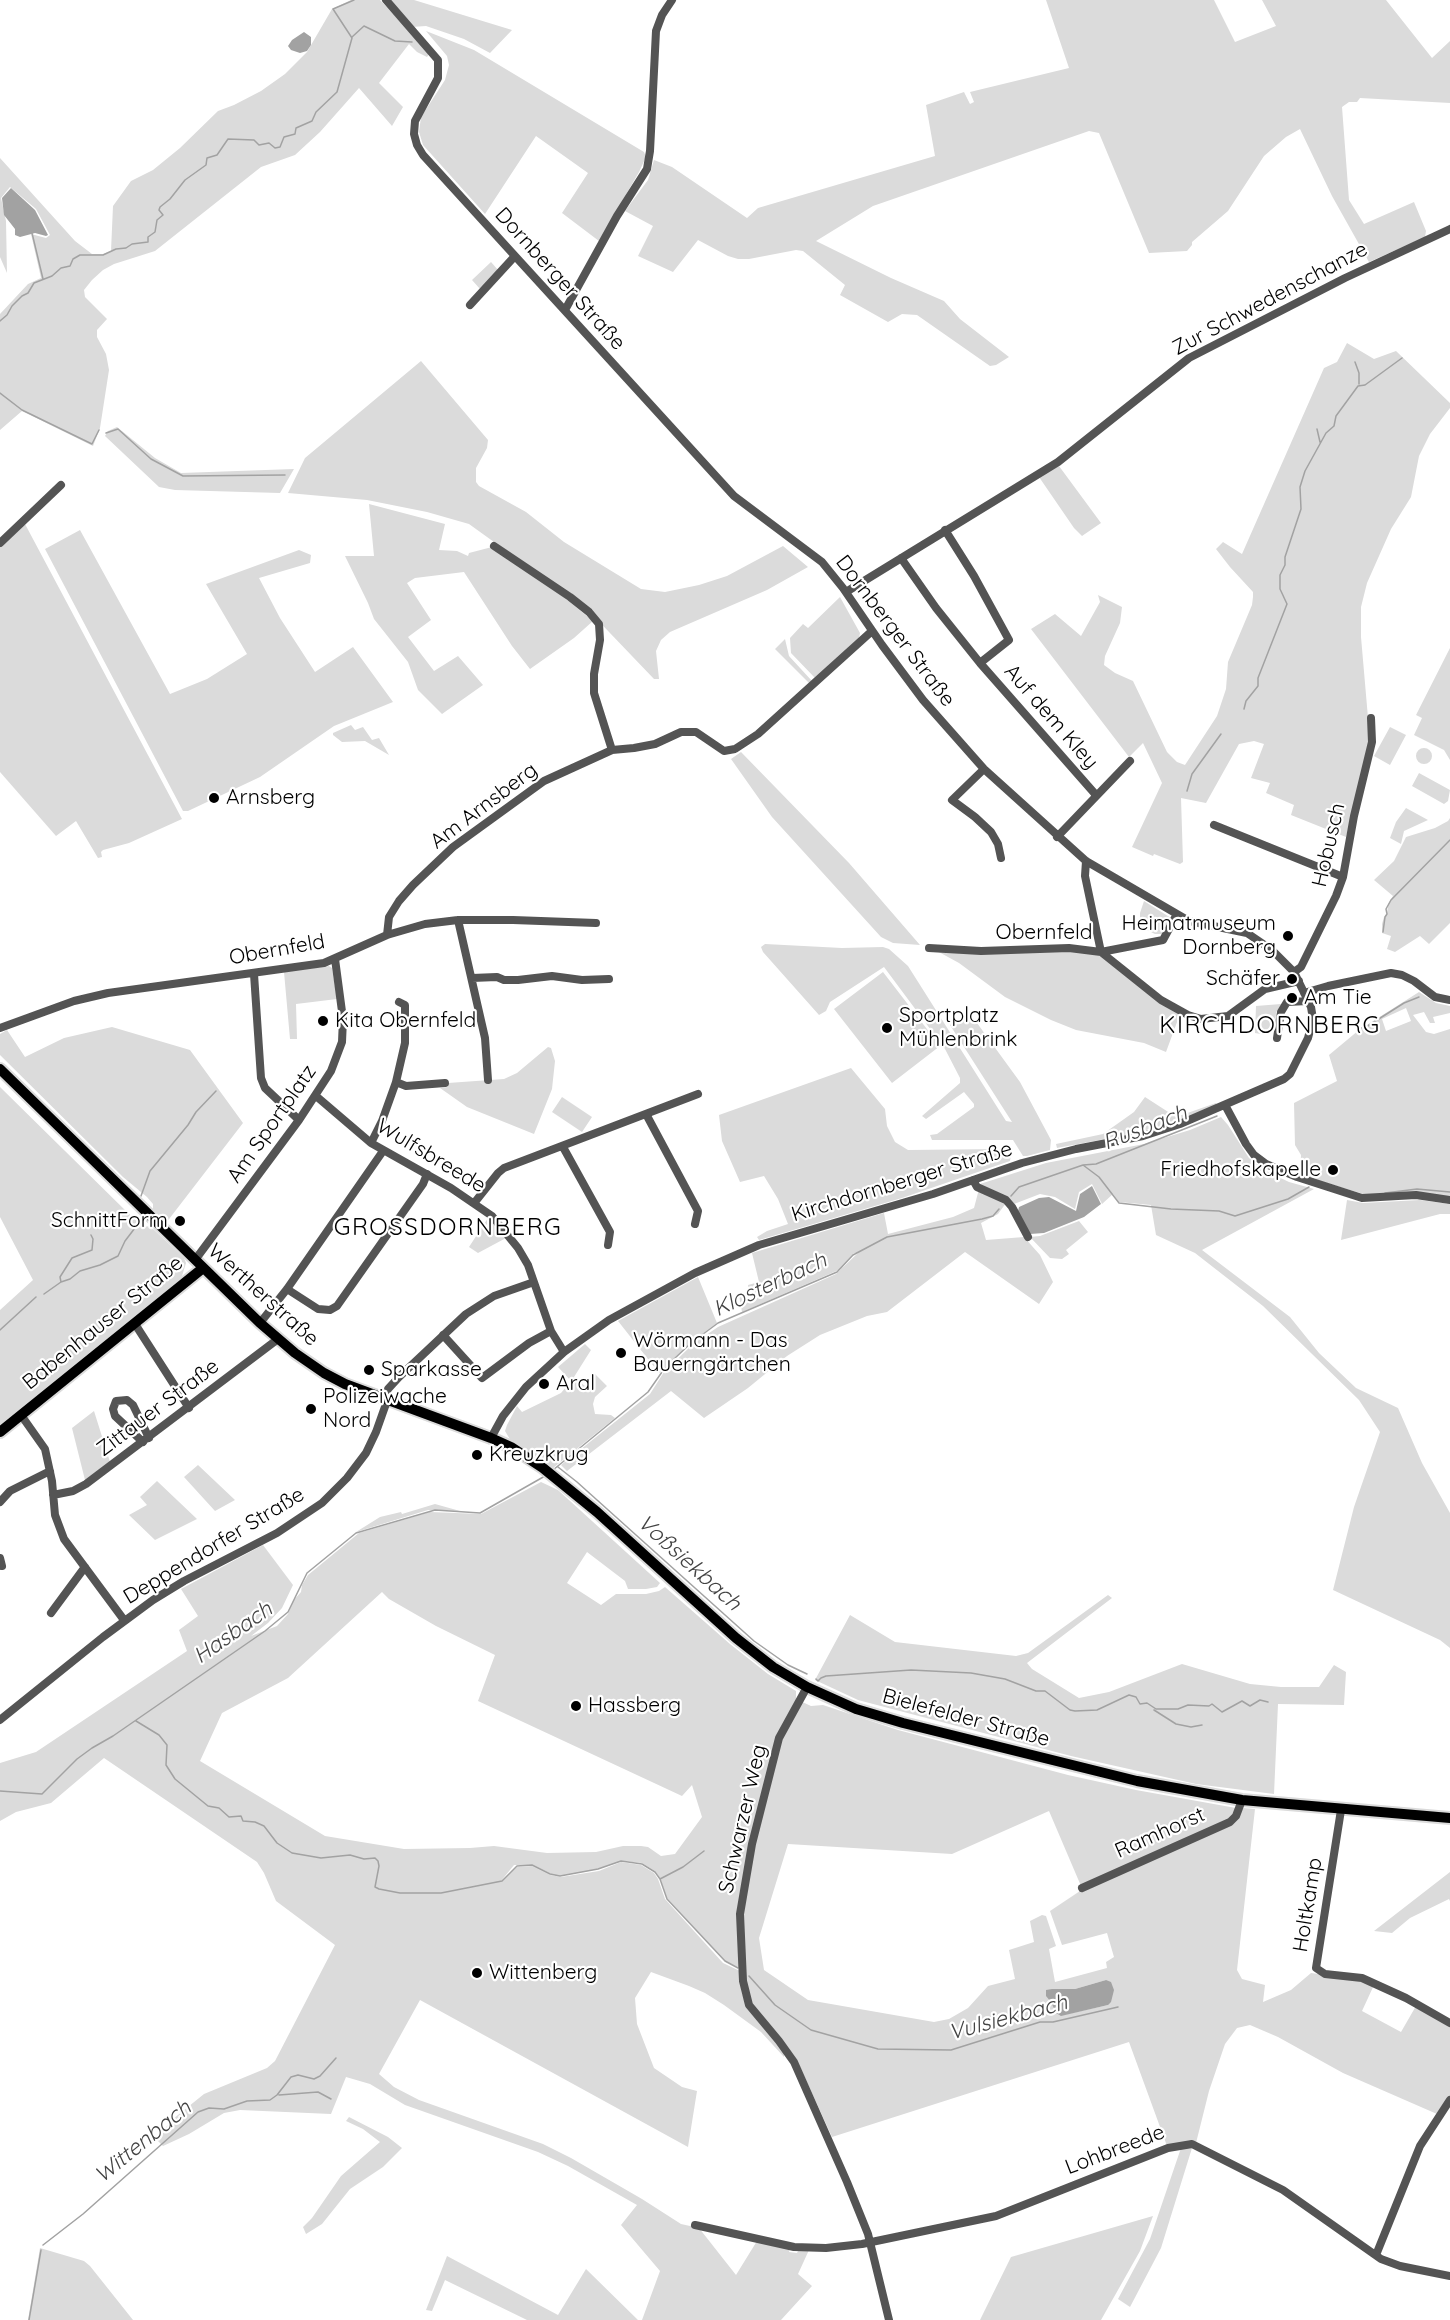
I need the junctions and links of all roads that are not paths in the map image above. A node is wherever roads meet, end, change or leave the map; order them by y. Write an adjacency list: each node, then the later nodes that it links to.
1 (386, 0): 4 (street, Dornberger Straße)
2 (672, 0): 6 (street)
3 (1450, 229): 8 (street, Zur Schwedenschanze)
4 (515, 256): 5 (street); 6 (street, Dornberger Straße)
5 (470, 304)
6 (565, 310): 12 (street, Dornberger Straße)
7 (62, 485): 9 (street)
8 (945, 530): 11 (street, Zur Schwedenschanze); 14 (street, Auf dem Kley)
9 (0, 543)
10 (494, 546): 16 (street)
11 (901, 558): 12 (street, Zur Schwedenschanze); 14 (street, Auf dem Kley)
12 (846, 592): 13 (street, Dornberger Straße)
13 (872, 631): 16 (street, Am Arnsberg); 18 (street, Dornberger Straße)
14 (980, 663): 19 (street, Auf dem Kley)
15 (1371, 718): 24 (street, Hobusch)
16 (612, 750): 28 (street, Am Arnsberg)
17 (1130, 761): 19 (street, Auf dem Kley)
18 (984, 769): 21 (street, Dornberger Straße); 22 (street)
19 (1096, 795): 21 (street, Auf dem Kley)
20 (1214, 825): 24 (street)
21 (1057, 837): 23 (street, Dornberger Straße)
22 (1001, 858)
23 (1086, 861): 25 (street, Dornberger Straße); 30 (street)
24 (1343, 878): 32 (street, Hobusch)
25 (1177, 914): 30 (street, Obernfeld); 32 (street, Dornberger Straße)
26 (458, 920): 27 (street, Obernfeld); 28 (street, Obernfeld); 34 (street)
27 (596, 923)
28 (387, 935): 31 (street, Obernfeld)
29 (929, 948): 30 (street, Obernfeld)
30 (1101, 952): 36 (street)
31 (335, 959): 33 (street, Obernfeld); 47 (street, Am Sportplatz)
32 (1294, 972): 36 (street, Dornberger Straße)
33 (254, 974): 40 (street, Obernfeld); 50 (street)
34 (471, 978): 35 (street); 43 (street)
35 (609, 979)
36 (1299, 981): 37 (street, Dornberger Straße)
37 (1306, 997): 38 (street); 41 (street); 48 (street, Kirchdornberger Straße)
38 (1450, 1000)
39 (399, 1002): 44 (street)
40 (1, 1027)
41 (1276, 1038)
42 (0, 1069): 61 (main road, Wertherstraße)
43 (488, 1080)
44 (396, 1082): 45 (street); 51 (street)
45 (445, 1083)
46 (698, 1094): 49 (street)
47 (316, 1096): 50 (street, Am Sportplatz); 51 (street, Wulfsbreede)
48 (1226, 1106): 55 (street, Kirchdornberger Straße); 56 (street)
49 (646, 1114): 52 (street); 58 (street)
50 (299, 1120): 61 (street, Am Sportplatz)
51 (371, 1143): 53 (street, Wulfsbreede)
52 (562, 1147): 57 (street); 60 (street)
53 (383, 1151): 54 (street, Wulfsbreede); 63 (street)
54 (427, 1174): 57 (street, Wulfsbreede); 63 (street)
55 (973, 1180): 59 (street); 69 (street, Kirchdornberger Straße)
56 (1450, 1200)
57 (475, 1202): 62 (street, Wulfsbreede)
58 (695, 1224)
59 (1028, 1238)
60 (608, 1245)
61 (199, 1264): 64 (main road, Wertherstraße); 65 (main road, Babenhauser Straße)
62 (534, 1282): 66 (street, Wulfsbreede); 67 (street, Deppendorfer Straße)
63 (287, 1289): 64 (street)
64 (260, 1323): 68 (main road, Wertherstraße)
65 (135, 1324): 71 (street); 72 (main road, Babenhauser Straße)
66 (550, 1331): 67 (street); 69 (street, Wulfsbreede)
67 (443, 1335): 70 (street, Deppendorfer Straße)
68 (278, 1339): 70 (main road, Wertherstraße); 71 (street, Zittauer Straße)
69 (564, 1352): 74 (street, Kirchdornberger Straße)
70 (386, 1400): 74 (main road, Wertherstraße); 82 (street, Deppendorfer Straße)
71 (189, 1408): 75 (street, Zittauer Straße)
72 (21, 1415): 73 (main road, Babenhauser Straße); 76 (street)
73 (0, 1432)
74 (491, 1438): 77 (main road, Wertherstraße)
75 (146, 1440): 75 (street); 78 (street, Zittauer Straße)
76 (50, 1471): 78 (street); 79 (street)
77 (549, 1472): 83 (main road, Bielefelder Straße)
78 (53, 1495): 80 (street)
79 (0, 1502)
80 (85, 1567): 81 (street); 82 (street)
81 (51, 1613)
82 (124, 1620): 84 (street, Deppendorfer Straße)
83 (807, 1687): 85 (main road, Bielefelder Straße); 92 (street, Schwarzer Weg)
84 (0, 1720)
85 (1242, 1800): 86 (main road, Bielefelder Straße); 88 (street, Ramhorst)
86 (1341, 1810): 87 (main road, Bielefelder Straße); 89 (street, Holtkamp)
87 (1450, 1818)
88 (1082, 1888)
89 (1450, 2023)
90 (1450, 2100): 93 (street)
91 (694, 2225): 92 (street, Lohbreede)
92 (872, 2242): 93 (street, Lohbreede); 95 (street, Schwarzer Weg)
93 (1376, 2255): 94 (street, Lohbreede)
94 (1450, 2276)
95 (889, 2320)

